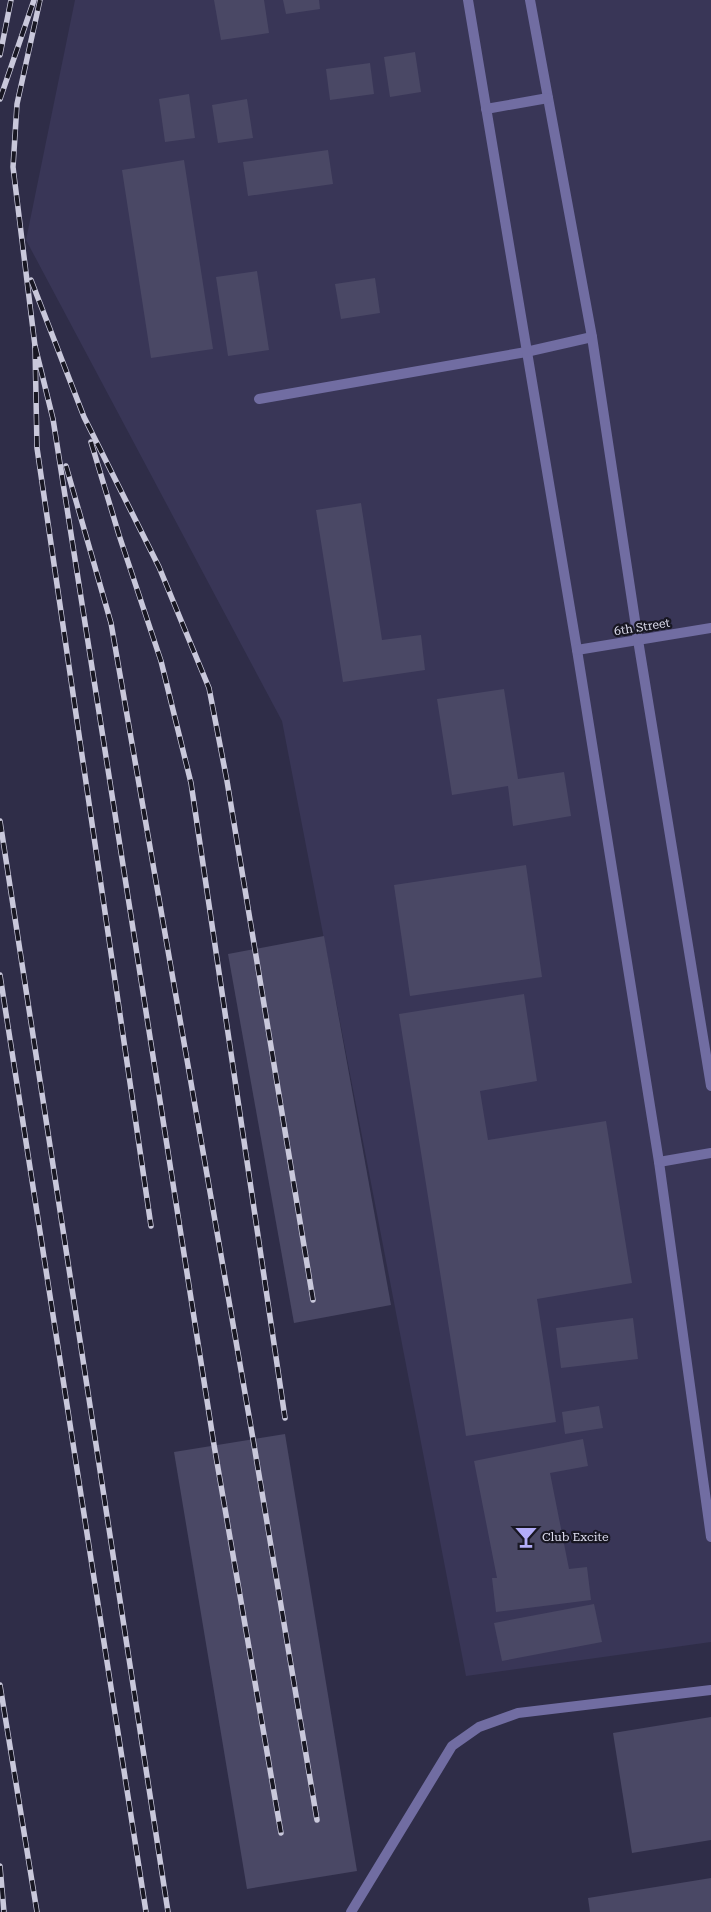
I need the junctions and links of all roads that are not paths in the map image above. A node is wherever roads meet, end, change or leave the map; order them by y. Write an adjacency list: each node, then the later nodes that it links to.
1 (468, 0): 4 (street)
2 (530, 0): 3 (street)
3 (548, 98): 4 (street); 5 (street)
4 (486, 109): 6 (street)
5 (592, 337): 6 (street); 9 (street)
6 (526, 352): 7 (street); 10 (street)
7 (258, 399)
8 (711, 628): 9 (street, 6th Street)
9 (638, 640): 10 (street, 6th Street); 11 (street)
10 (577, 650): 13 (street)
11 (711, 1086)
12 (711, 1153): 13 (street)
13 (659, 1162): 14 (street)
14 (711, 1537)
15 (711, 1690): 16 (street)
16 (351, 1912)

